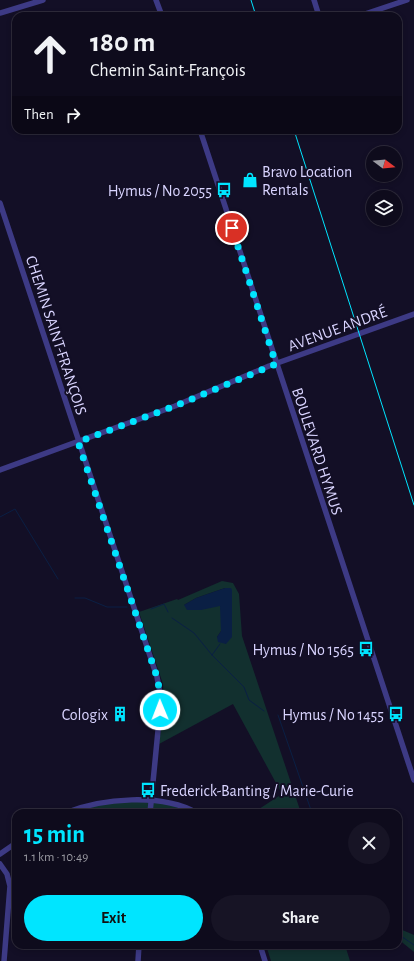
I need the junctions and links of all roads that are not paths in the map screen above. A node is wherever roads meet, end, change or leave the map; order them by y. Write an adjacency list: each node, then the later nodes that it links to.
1 (43, 0): 8 (street)
2 (156, 0): 5 (street)
3 (314, 0): 6 (street)
4 (407, 0): 7 (street)
5 (160, 12)
6 (318, 12)
7 (371, 12)
8 (0, 13)
9 (201, 134): 12 (street, BOULEVARD HYMUS)
10 (0, 203): 13 (street, CHEMIN SAINT-FRANÇOIS)
11 (414, 314): 12 (street, AVENUE ANDRÉ)
12 (276, 364): 13 (street, AVENUE ANDRÉ); 15 (street, BOULEVARD HYMUS)
13 (78, 442): 14 (street, AVENUE ANDRÉ); 16 (street, CHEMIN SAINT-FRANÇOIS)
14 (0, 470)
15 (414, 780)
16 (151, 802): 17 (street); 18 (street, CHEMIN SAINT-FRANÇOIS); 19 (street)
17 (76, 809)
18 (150, 809)
19 (190, 809)
20 (12, 846): 21 (street)
21 (0, 854)
22 (0, 864): 25 (street)
23 (139, 949): 26 (street)
24 (261, 949): 27 (street)
25 (4, 961)
26 (138, 961)
27 (265, 961)

